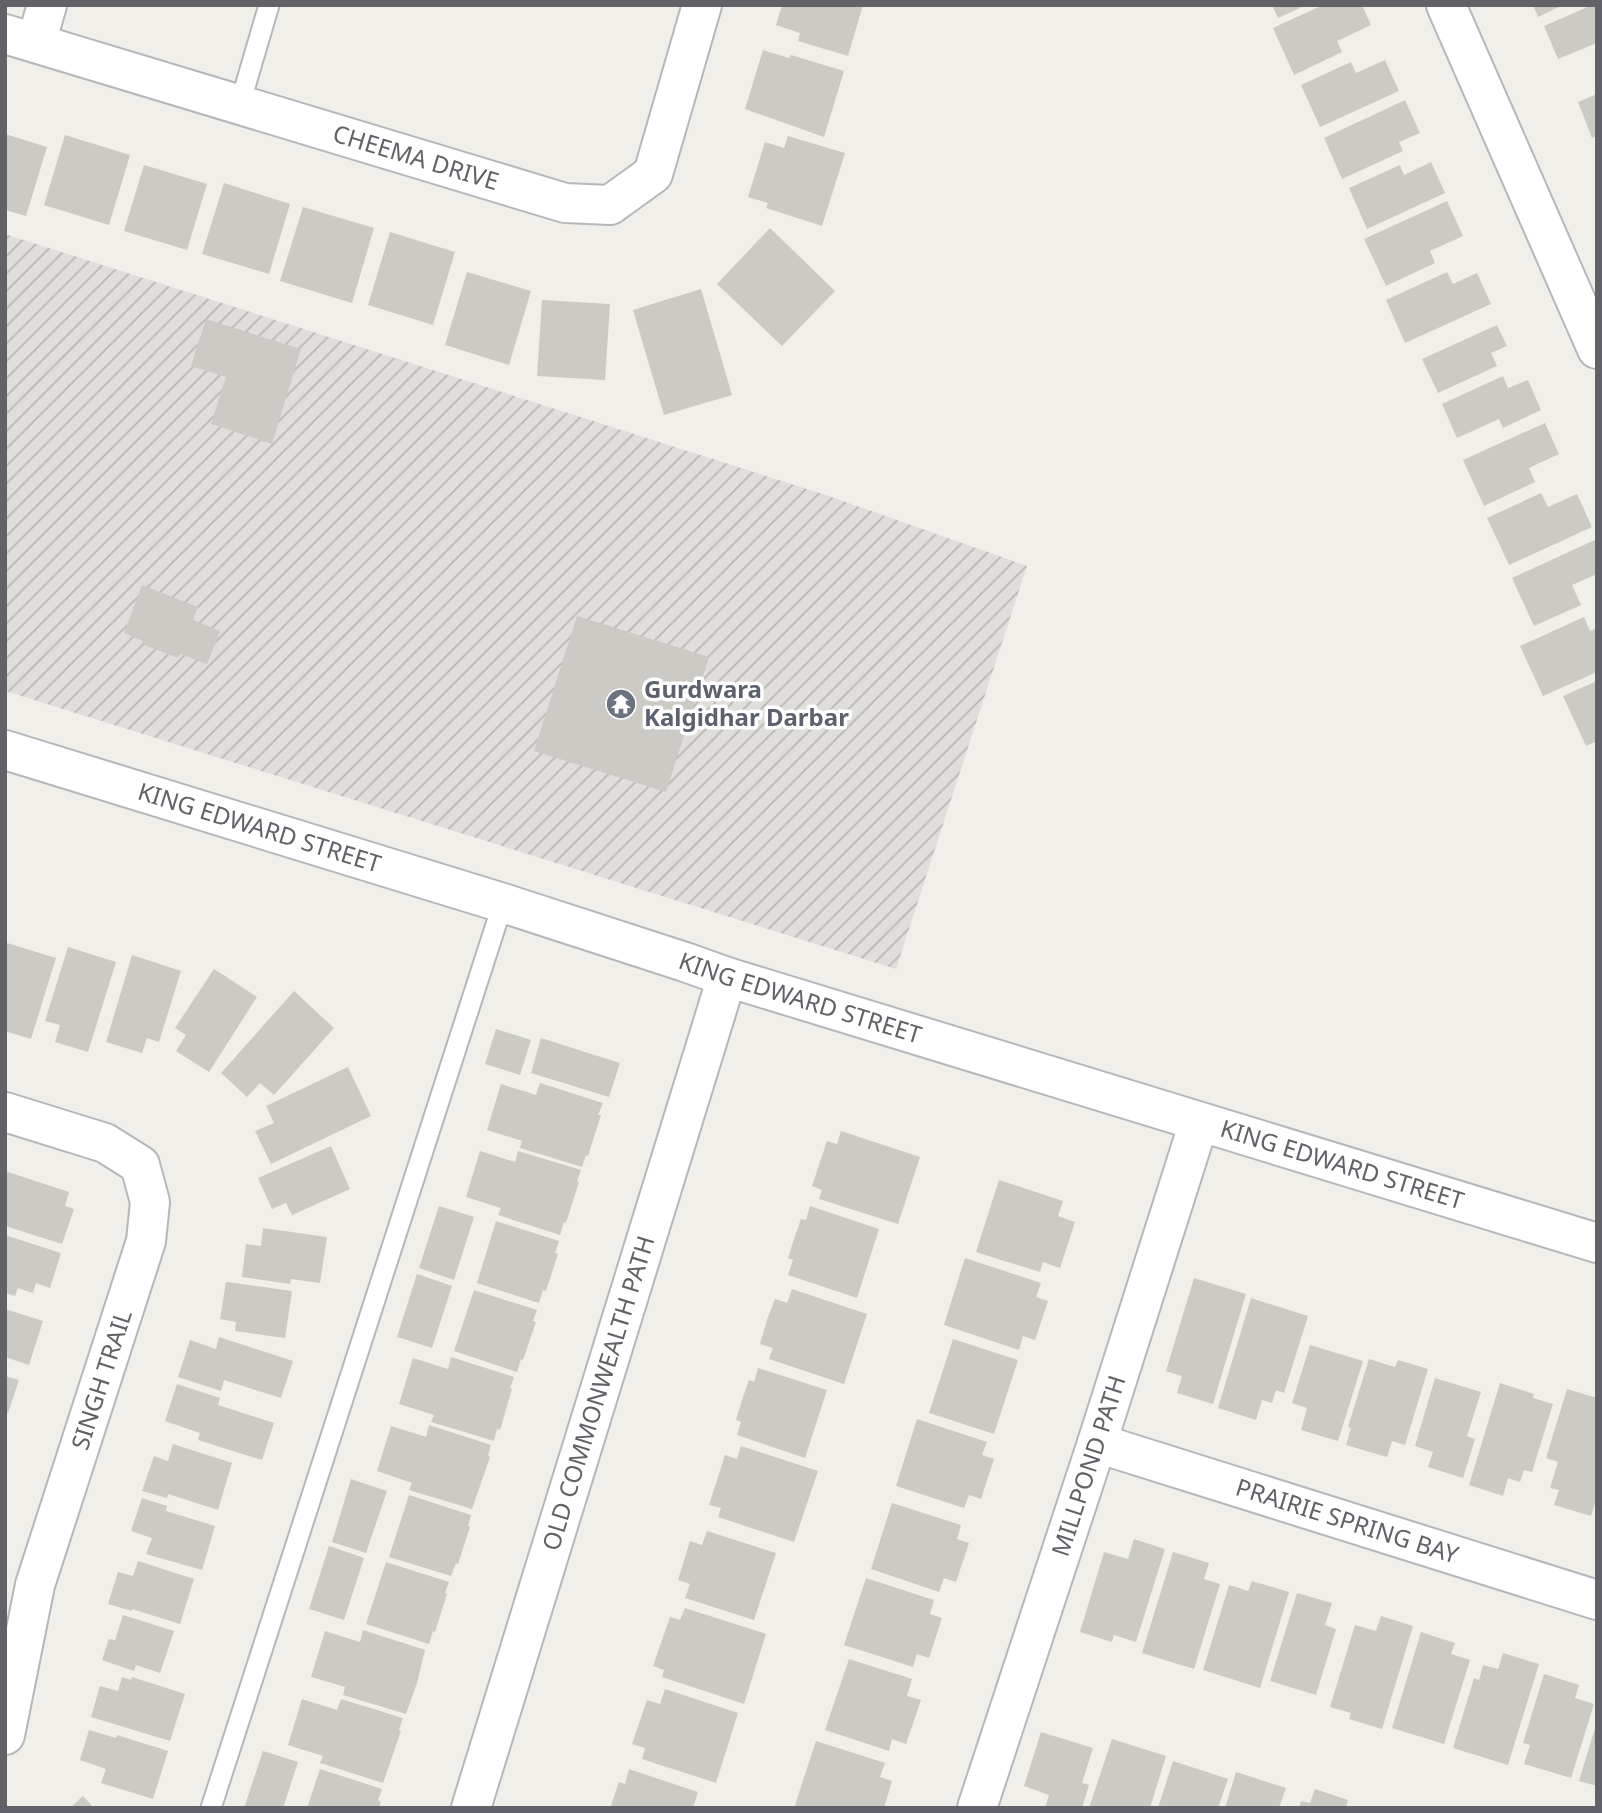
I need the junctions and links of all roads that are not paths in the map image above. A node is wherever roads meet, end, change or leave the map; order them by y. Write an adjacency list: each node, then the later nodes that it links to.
1 (47, 5): 5 (street)
2 (270, 5): 6 (lane)
3 (702, 5): 6 (street, CHEEMA DRIVE)
4 (1446, 5): 7 (street)
5 (20, 38): 6 (street, CHEEMA DRIVE)
6 (240, 104)
7 (1597, 349)
8 (5, 750): 9 (street, KING EDWARD STREET)
9 (503, 903): 10 (street, KING EDWARD STREET); 17 (lane)
10 (727, 977): 12 (street, KING EDWARD STREET); 18 (street, OLD COMMONWEALTH PATH)
11 (5, 1112): 16 (street, SINGH TRAIL)
12 (1199, 1122): 13 (street, KING EDWARD STREET); 14 (street, MILLPOND PATH)
13 (1597, 1243)
14 (1097, 1443): 15 (street, PRAIRIE SPRING BAY); 19 (street, MILLPOND PATH)
15 (1597, 1600)
16 (5, 1735)
17 (211, 1808)
18 (471, 1808)
19 (977, 1808)

